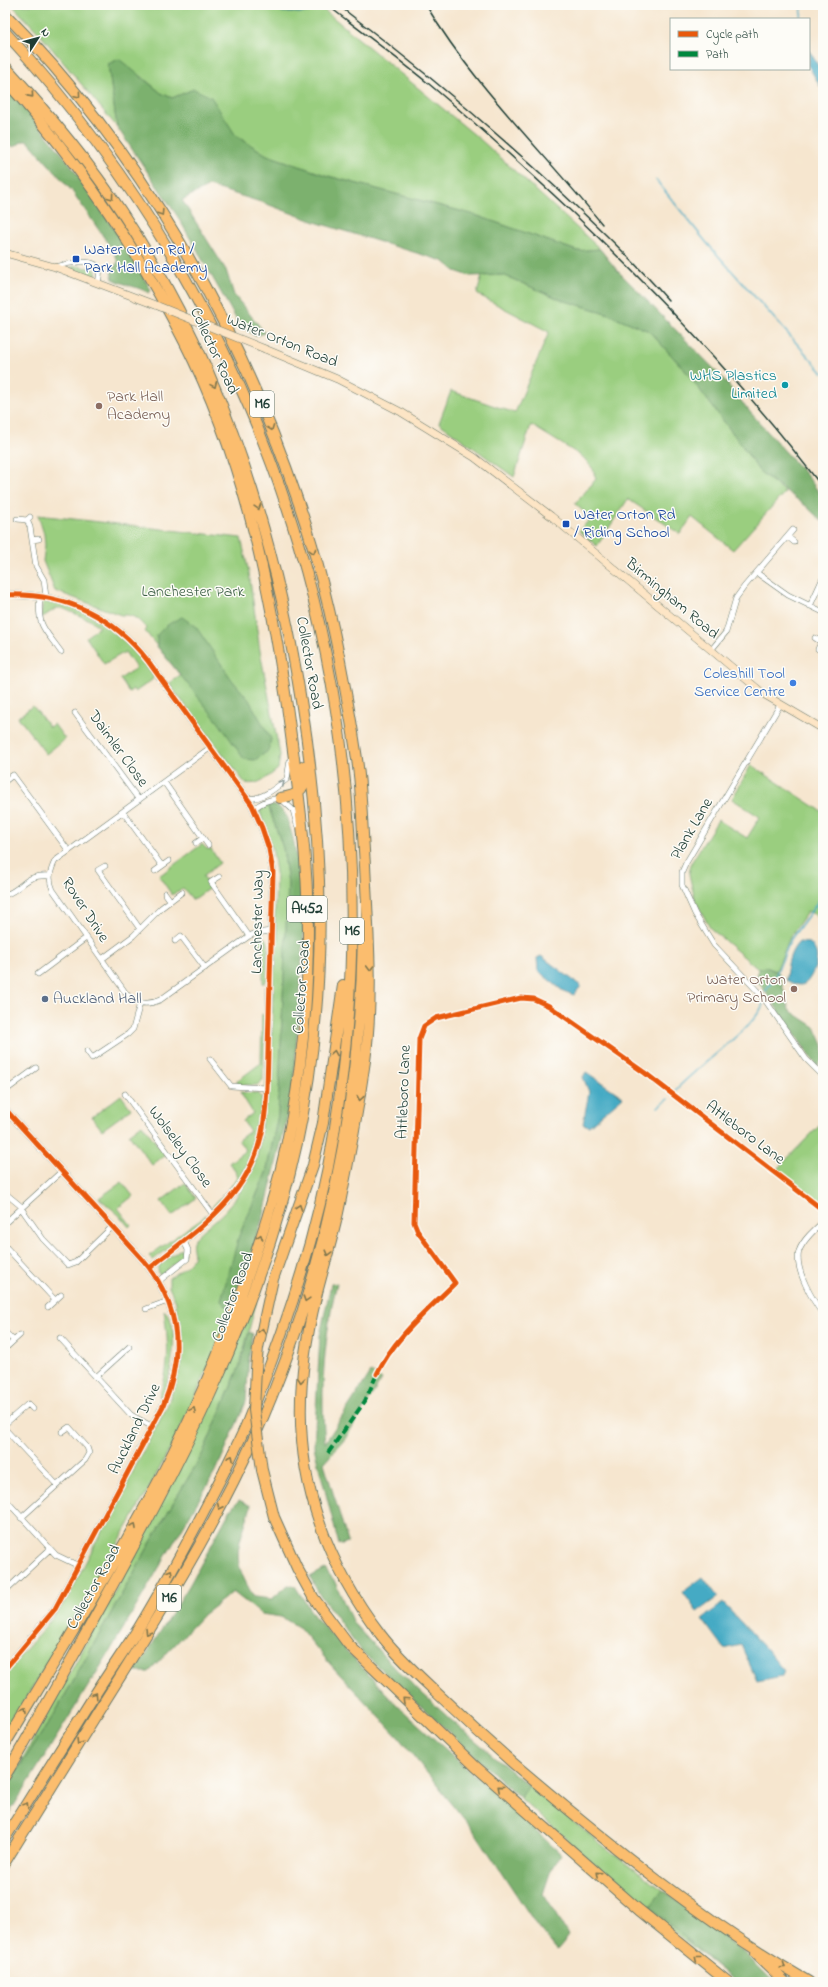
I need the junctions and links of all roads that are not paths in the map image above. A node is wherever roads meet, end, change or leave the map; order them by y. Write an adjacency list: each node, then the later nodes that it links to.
1 (5, 14): 45 (highway, M6, one-way to 45)
2 (5, 32): 57 (highway, M6)
3 (5, 66): 28 (highway, Collector Road / A452, one-way to 28)
4 (5, 80): 15 (highway, Collector Road / A452)
5 (5, 252): 6 (street, Water Orton Road)
6 (55, 267): 7 (street, Water Orton Road); 7 (street)
7 (98, 283): 8 (street, Water Orton Road, bridge)
8 (509, 483): 26 (street, Birmingham Road)
9 (17, 519): 13 (street)
10 (794, 530): 11 (street)
11 (788, 537): 14 (street); 16 (street)
12 (39, 539): 13 (street)
13 (32, 540): 20 (street)
14 (794, 542)
15 (263, 565): 35 (highway, Collector Road / A452); 36 (street, one-way to 15)
16 (757, 573): 21 (street); 26 (street)
17 (822, 580): 18 (street)
18 (821, 588): 21 (street)
19 (5, 595): 20 (street, Lanchester Way)
20 (43, 596): 27 (street); 32 (street, Lanchester Way)
21 (810, 606): 22 (street)
22 (823, 612)
23 (814, 638): 24 (street)
24 (822, 640): 25 (street)
25 (818, 648)
26 (712, 649): 29 (street, Birmingham Road)
27 (61, 652)
28 (300, 690): 35 (highway); 115 (highway, Collector Road / A452)
29 (780, 705): 31 (street, Birmingham Road); 70 (street, Plank Lane)
30 (76, 713): 38 (street, Daimler Close)
31 (823, 729)
32 (211, 747): 34 (street, Rover Drive); 36 (street, Lanchester Way)
33 (5, 781): 44 (street)
34 (164, 782): 38 (street, Rover Drive); 41 (street)
35 (298, 793): 37 (highway); 55 (highway, Collector Road / A452)
36 (247, 798): 39 (street, Lanchester Way)
37 (280, 798): 39 (street); 55 (street)
38 (139, 800): 40 (street, Rover Drive)
39 (254, 809): 59 (street, Lanchester Way)
40 (123, 812): 44 (street, Rover Drive); 48 (street)
41 (203, 838): 42 (street); 43 (street)
42 (196, 843)
43 (208, 845)
44 (68, 850): 50 (street, Rover Drive)
45 (364, 860): 120 (highway, M6, one-way to 120); 121 (highway, one-way to 121)
46 (169, 861): 48 (street)
47 (105, 866): 58 (street)
48 (162, 866): 49 (street)
49 (155, 871)
50 (50, 876): 54 (street); 61 (street, Rover Drive)
51 (219, 877): 60 (street)
52 (182, 892): 56 (street)
53 (165, 893): 56 (street)
54 (5, 895)
55 (307, 897): 116 (highway, Collector Road / A452, one-way to 55)
56 (170, 900): 58 (street)
57 (353, 916): 119 (highway, M6, one-way to 57); 122 (highway, one-way to 57, bridge)
58 (140, 929): 63 (street)
59 (271, 931): 60 (street); 71 (street, Lanchester Way)
60 (249, 936): 64 (street)
61 (86, 938): 63 (street, Rover Drive); 65 (street)
62 (175, 941): 64 (street)
63 (102, 959): 66 (street, Rover Drive)
64 (205, 968): 66 (street)
65 (38, 974)
66 (140, 1003): 67 (street)
67 (87, 1051)
68 (210, 1059): 71 (street)
69 (36, 1068): 72 (street)
70 (823, 1076)
71 (267, 1088): 81 (street, Lanchester Way)
72 (5, 1091)
73 (125, 1094): 81 (street, Wolseley Close)
74 (5, 1109): 75 (street, Auckland Drive)
75 (12, 1116): 76 (street); 77 (street, Auckland Drive)
76 (5, 1122)
77 (62, 1171): 79 (street); 84 (street, Auckland Drive)
78 (5, 1193): 79 (street)
79 (22, 1208): 83 (street); 84 (street)
80 (823, 1210): 101 (street, Attleboro Lane)
81 (214, 1216): 85 (street, Lanchester Way)
82 (823, 1222): 94 (street)
83 (5, 1223)
84 (113, 1226): 87 (street, Auckland Drive)
85 (184, 1241): 87 (street, Lanchester Way); 88 (street)
86 (5, 1246): 90 (street)
87 (150, 1268): 88 (street, Auckland Drive)
88 (159, 1281): 91 (street, Auckland Drive)
89 (61, 1295): 90 (street)
90 (55, 1300): 92 (street)
91 (168, 1300): 93 (street); 105 (street, Auckland Drive)
92 (48, 1307)
93 (146, 1309)
94 (823, 1314)
95 (5, 1332): 98 (street)
96 (20, 1335): 98 (street)
97 (60, 1338): 102 (street)
98 (13, 1340): 99 (street)
99 (8, 1346)
100 (129, 1347): 102 (street)
101 (377, 1374)
102 (96, 1377): 105 (street)
103 (33, 1409): 104 (street)
104 (5, 1424)
105 (153, 1427): 112 (street, Auckland Drive)
106 (5, 1429): 108 (street)
107 (62, 1432): 108 (street)
108 (57, 1485): 110 (street)
109 (5, 1500): 110 (street)
110 (21, 1518): 111 (street)
111 (50, 1549): 112 (street); 113 (street)
112 (79, 1566): 114 (street, Auckland Drive)
113 (5, 1591)
114 (5, 1669)
115 (30, 1734): 117 (highway); 118 (highway, Collector Road / A452)
116 (5, 1744)
117 (5, 1766)
118 (5, 1776)
119 (5, 1838)
120 (5, 1862)
121 (716, 1921): 123 (highway); 124 (highway, one-way to 124)
122 (728, 1982)
123 (785, 1982)
124 (809, 1982)

